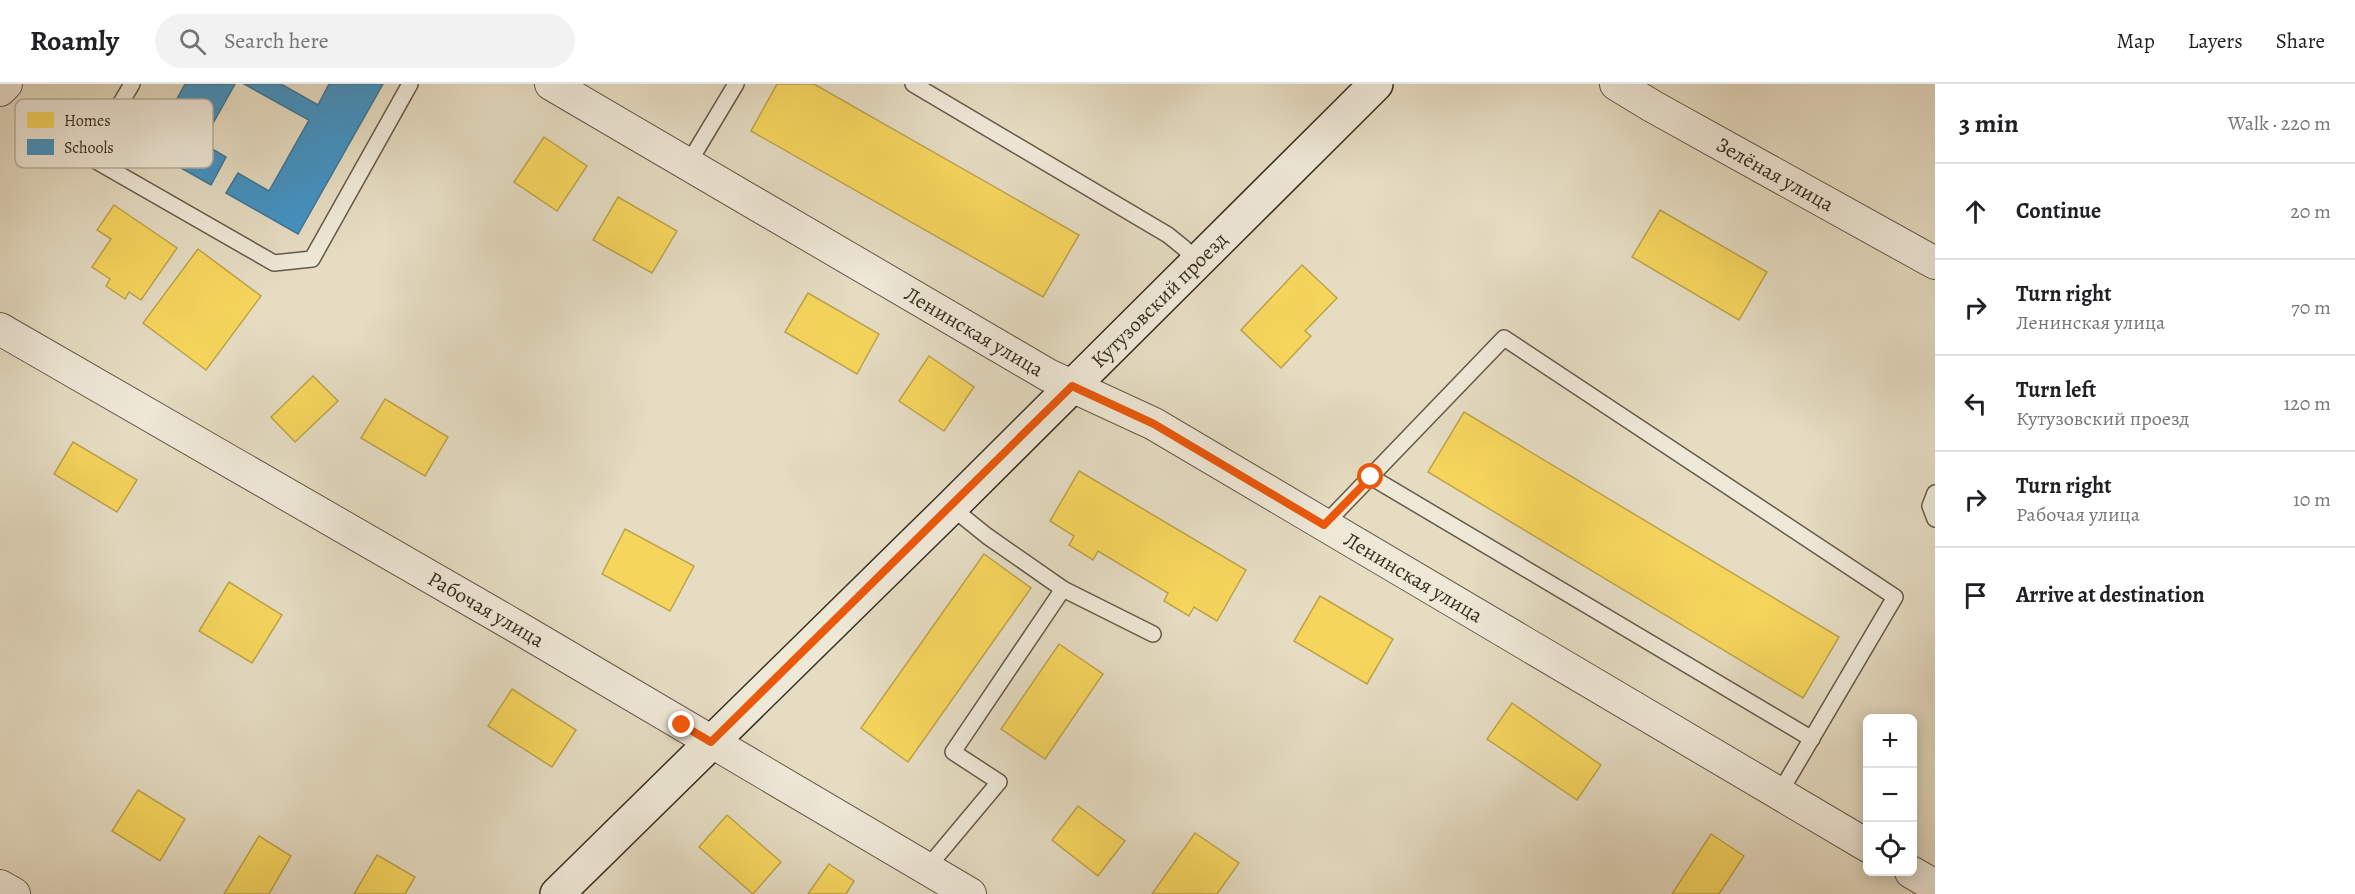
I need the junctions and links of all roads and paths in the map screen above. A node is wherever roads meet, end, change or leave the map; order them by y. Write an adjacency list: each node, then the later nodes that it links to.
1 (6, 84): 9 (street)
2 (132, 84): 10 (lane)
3 (410, 84): 12 (lane)
4 (551, 84): 11 (street, Ленинская улица)
5 (736, 84): 11 (lane)
6 (913, 84): 13 (lane)
7 (1376, 84): 13 (street, Кутузовский проезд)
8 (1617, 84): 14 (street, Зелёная улица)
9 (0, 90)
10 (123, 99)
11 (688, 164): 16 (street, Ленинская улица)
12 (108, 168)
13 (1197, 262): 16 (street, Кутузовский проезд)
14 (1935, 264)
15 (0, 328): 25 (street, Рабочая улица)
16 (1072, 386): 19 (street, Кутузовский проезд); 21 (street, Ленинская улица)
17 (1371, 477): 21 (lane); 24 (lane); 24 (lane)
18 (1935, 493): 20 (lane)
19 (951, 507): 22 (lane); 25 (street, Кутузовский проезд)
20 (1935, 519)
21 (1324, 525): 26 (street, Ленинская улица)
22 (1063, 589): 23 (lane); 28 (lane)
23 (1153, 634)
24 (1812, 739): 26 (lane)
25 (711, 742): 28 (street, Рабочая улица); 33 (street, Кутузовский проезд)
26 (1779, 794): 27 (street, Ленинская улица)
27 (1863, 843)
28 (927, 868): 34 (street, Рабочая улица)
29 (1917, 876): 31 (street)
30 (0, 886): 32 (street)
31 (1935, 886)
32 (14, 894)
33 (557, 894)
34 (970, 894)

